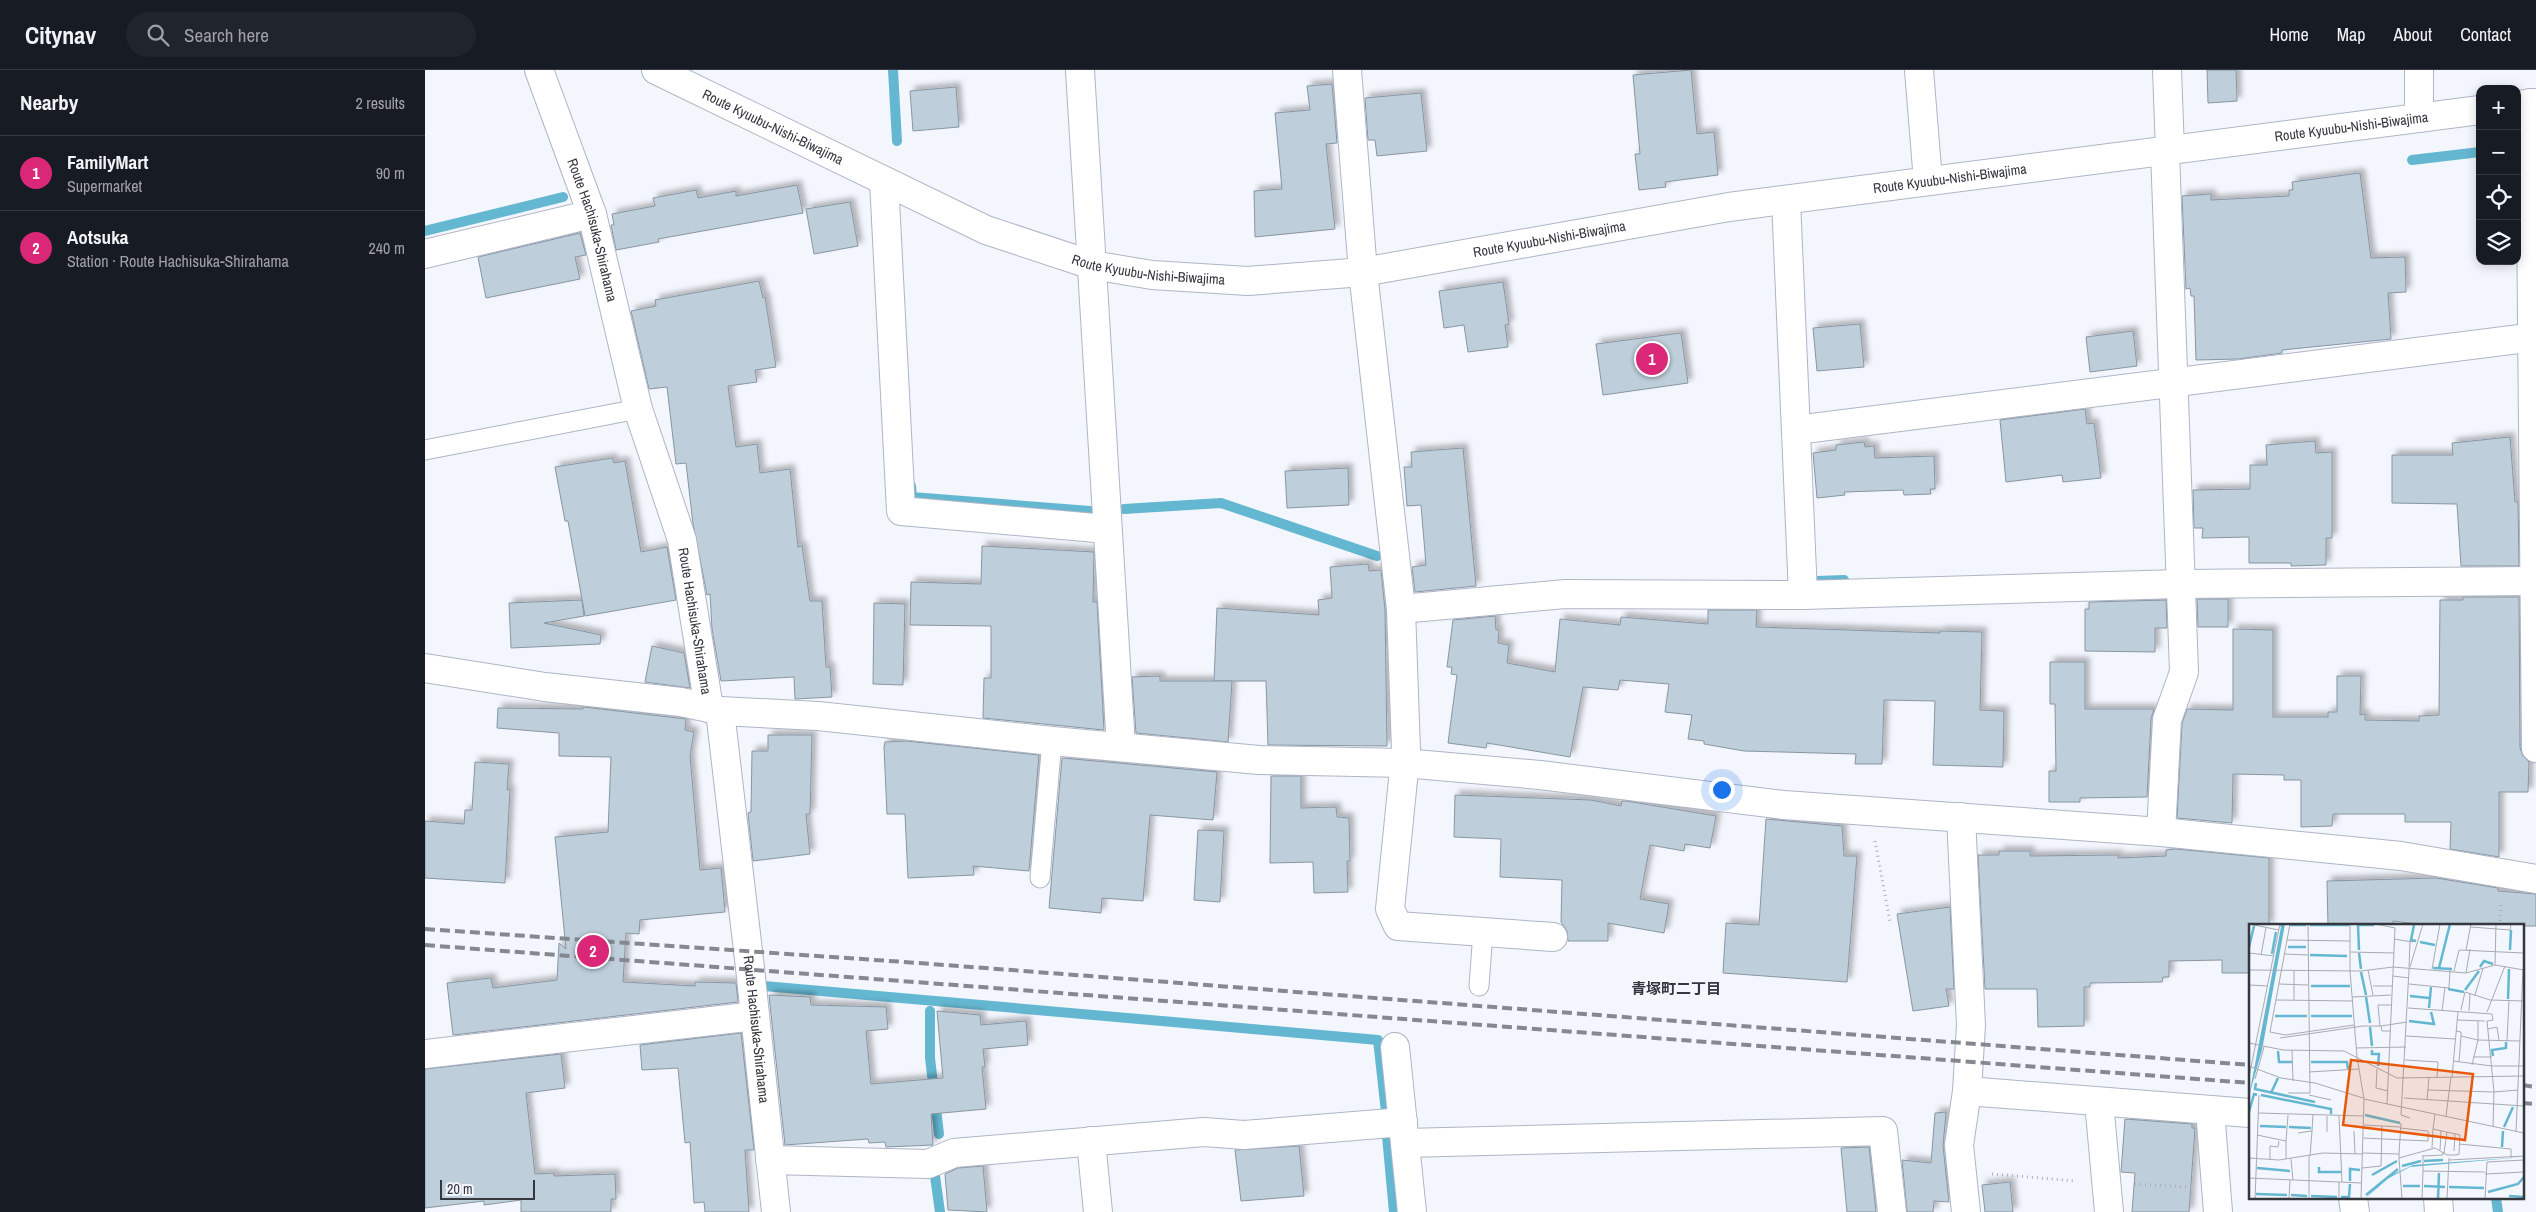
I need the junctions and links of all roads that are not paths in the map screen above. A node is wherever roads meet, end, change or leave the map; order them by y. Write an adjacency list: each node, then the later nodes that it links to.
1 (539, 70): 15 (street, Route Hachisuka-Shirahama)
2 (656, 70): 12 (street, Route Kyuubu-Nishi-Biwajima)
3 (1080, 70): 17 (street)
4 (1347, 70): 18 (street)
5 (1919, 70): 13 (street)
6 (2167, 70): 11 (street)
7 (2419, 70): 10 (street)
8 (2528, 104): 19 (street)
9 (2476, 111): 10 (street, Route Kyuubu-Nishi-Biwajima)
10 (2419, 118): 11 (street, Route Kyuubu-Nishi-Biwajima)
11 (2168, 150): 13 (street, Route Kyuubu-Nishi-Biwajima); 20 (street)
12 (884, 181): 17 (street, Route Kyuubu-Nishi-Biwajima); 24 (street)
13 (1928, 182): 14 (street, Route Kyuubu-Nishi-Biwajima)
14 (1786, 200): 18 (street, Route Kyuubu-Nishi-Biwajima); 22 (street)
15 (592, 214): 16 (street); 21 (street, Route Hachisuka-Shirahama)
16 (425, 254)
17 (1091, 265): 18 (street, Route Kyuubu-Nishi-Biwajima); 24 (street)
18 (1363, 272): 28 (street)
19 (2534, 337): 20 (street); 25 (street)
20 (2175, 382): 22 (street); 26 (street)
21 (638, 409): 23 (lane); 30 (street, Route Hachisuka-Shirahama)
22 (1796, 430): 27 (street)
23 (425, 450)
24 (1107, 529): 32 (street)
25 (2535, 581): 26 (street); 33 (street)
26 (2179, 584): 27 (street); 36 (street)
27 (1803, 595): 28 (street)
28 (1401, 609): 34 (street)
29 (425, 668): 30 (street)
30 (714, 710): 31 (street); 42 (street, Route Hachisuka-Shirahama)
31 (1052, 741): 32 (street); 37 (lane)
32 (1121, 747): 34 (street)
33 (2536, 748)
34 (1404, 763): 35 (street); 39 (street)
35 (1961, 818): 36 (street); 45 (street)
36 (2161, 832): 38 (street)
37 (1040, 878)
38 (2536, 879)
39 (1483, 932): 40 (street); 41 (lane)
40 (1553, 937)
41 (1479, 986)
42 (755, 1016): 44 (street); 51 (street, Route Hachisuka-Shirahama)
43 (1395, 1047): 49 (street)
44 (425, 1054)
45 (1967, 1091): 46 (street); 57 (street)
46 (2099, 1102): 47 (street); 58 (street)
47 (2210, 1110): 48 (street); 52 (street)
48 (2249, 1113)
49 (1404, 1133): 50 (street); 55 (street); 56 (street)
50 (1091, 1141): 51 (street); 54 (street)
51 (770, 1160): 53 (street, Route Hachisuka-Shirahama)
52 (2217, 1200)
53 (776, 1212)
54 (1097, 1212)
55 (1412, 1212)
56 (1892, 1212)
57 (1966, 1212)
58 (2109, 1212)

